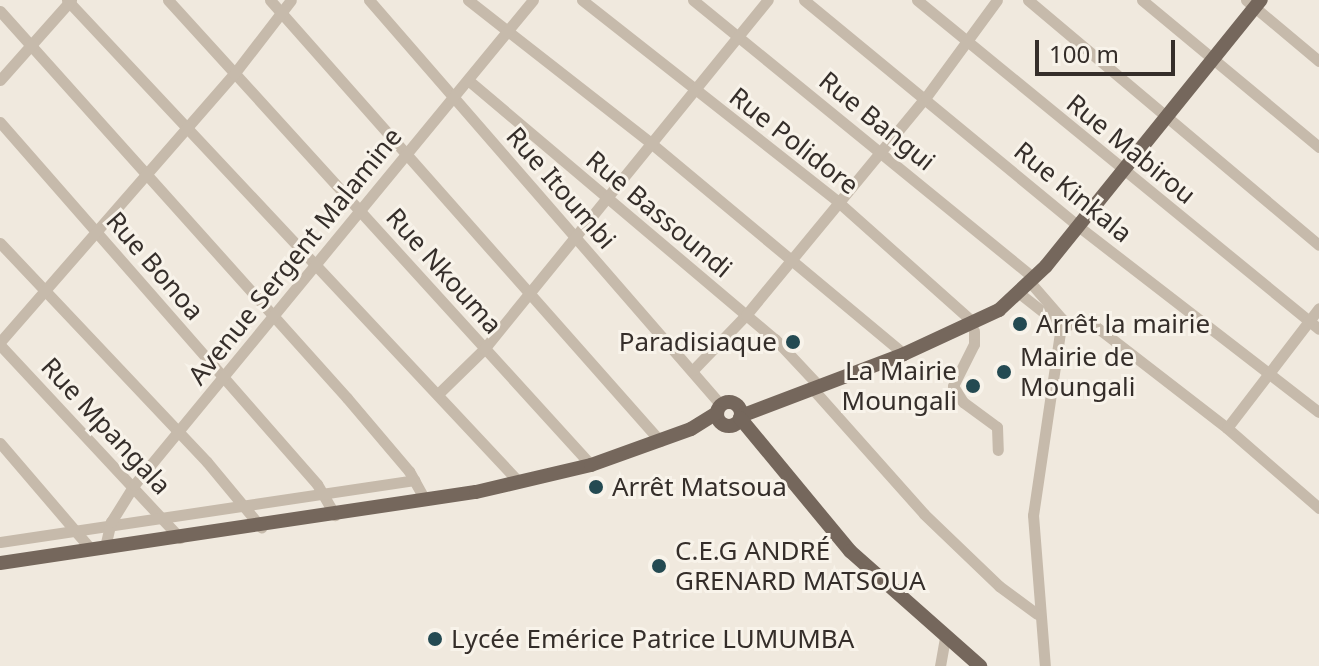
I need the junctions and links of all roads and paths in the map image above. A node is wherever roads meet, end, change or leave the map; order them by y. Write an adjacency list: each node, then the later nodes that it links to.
1 (168, 0): 25 (street, Rue Nkouma)
2 (270, 0): 18 (street)
3 (291, 0): 18 (street)
4 (369, 0): 30 (street, Rue Itoumbi)
5 (468, 0): 19 (street)
6 (533, 0): 19 (street, Avenue Sergent Malamine)
7 (582, 0): 28 (street, Rue Polidore)
8 (693, 0): 20 (street, Rue Bangui)
9 (768, 0): 20 (street)
10 (804, 0): 29 (street, Rue Kinkala)
11 (917, 0): 21 (street, Rue Mabirou)
12 (997, 0): 21 (street)
13 (1028, 0): 31 (street)
14 (1142, 0): 24 (street)
15 (69, 1): 22 (street); 33 (street)
16 (1254, 2): 23 (street); 24 (main road)
17 (0, 11): 22 (street)
18 (281, 13): 25 (street); 37 (street)
19 (506, 33): 27 (street, Avenue Sergent Malamine); 34 (street)
20 (736, 36): 28 (street); 36 (street, Rue Bangui)
21 (967, 42): 29 (street); 38 (street, Rue Mabirou)
22 (29, 44): 26 (street); 39 (street)
23 (1319, 61)
24 (1213, 62): 31 (main road); 35 (street)
25 (234, 74): 33 (street); 42 (street, Rue Nkouma)
26 (0, 80)
27 (468, 80): 30 (street, Avenue Sergent Malamine); 40 (street, Rue Bassoundi)
28 (695, 91): 34 (street); 41 (street, Rue Polidore)
29 (926, 97): 36 (street); 43 (street, Rue Kinkala)
30 (453, 99): 37 (street, Avenue Sergent Malamine); 45 (street, Rue Itoumbi)
31 (1165, 118): 38 (main road); 47 (street)
32 (0, 122): 44 (street, Rue Bonoa)
33 (188, 127): 39 (street); 49 (street)
34 (652, 144): 40 (street); 48 (street)
35 (1319, 147)
36 (879, 150): 41 (street); 50 (street, Rue Bangui)
37 (406, 156): 42 (street, Avenue Sergent Malamine); 51 (street)
38 (1123, 171): 43 (main road); 57 (street, Rue Mabirou)
39 (145, 175): 44 (street); 56 (street)
40 (608, 200): 45 (street); 55 (street, Rue Bassoundi)
41 (836, 200): 48 (street); 58 (street, Rue Polidore)
42 (360, 210): 49 (street, Avenue Sergent Malamine); 62 (street, Rue Nkouma)
43 (1078, 226): 50 (main road); 65 (street, Rue Kinkala)
44 (97, 233): 52 (street); 66 (street, Rue Bonoa)
45 (575, 237): 51 (street); 64 (street, Rue Itoumbi)
46 (0, 243): 52 (street)
47 (1319, 245)
48 (789, 260): 55 (street); 63 (street)
49 (318, 266): 56 (street, Avenue Sergent Malamine); 68 (street)
50 (1032, 281): 53 (main road); 59 (street, Rue Bangui)
51 (530, 290): 62 (street); 73 (street)
52 (46, 291): 61 (street); 72 (street)
53 (1022, 295): 58 (main road); 59 (street)
54 (1319, 308): 57 (street)
55 (746, 315): 64 (street); 67 (street, Rue Bassoundi)
56 (276, 319): 66 (street, Avenue Sergent Malamine); 77 (street)
57 (1309, 321): 60 (street, Rue Mabirou); 65 (street)
58 (974, 327): 63 (main road); 75 (street)
59 (1061, 328): 71 (street); 93 (street)
60 (1319, 329)
61 (0, 343): 79 (street, Rue Mpangala)
62 (484, 349): 68 (street); 76 (street, Rue Nkouma)
63 (909, 352): 67 (main road)
64 (693, 370): 70 (street, Rue Itoumbi)
65 (1269, 373): 69 (street, Rue Kinkala); 71 (street)
66 (223, 377): 72 (street, Avenue Sergent Malamine); 80 (street, Rue Bonoa)
67 (814, 386): 70 (main road); 93 (street, Rue Bassoundi)
68 (440, 392): 78 (street)
69 (1319, 412)
70 (730, 415): 73 (main road); 94 (main road)
71 (1227, 428): 83 (street)
72 (177, 434): 79 (street, Avenue Sergent Malamine); 82 (street)
73 (660, 441): 76 (main road)
74 (0, 443): 88 (street)
75 (998, 450)
76 (591, 465): 78 (main road)
77 (414, 480): 80 (street); 81 (street)
78 (519, 482): 81 (main road)
79 (134, 485): 85 (street, Rue Mpangala); 86 (street, Avenue Sergent Malamine)
80 (323, 494): 82 (street); 84 (street, Rue Bonoa)
81 (425, 500): 84 (main road)
82 (242, 504): 85 (street); 87 (street)
83 (1319, 508)
84 (335, 515): 87 (main road)
85 (163, 519): 86 (street); 89 (street, Rue Mpangala)
86 (110, 527): 88 (street); 91 (street, Avenue Sergent Malamine)
87 (261, 527): 89 (main road)
88 (79, 532): 90 (street); 91 (street)
89 (180, 538): 91 (main road)
90 (0, 542)
91 (98, 548): 92 (main road)
92 (2, 560)
93 (1037, 614): 97 (street)
94 (945, 638): 95 (street); 96 (main road)
95 (940, 666)
96 (980, 666)
97 (1045, 666)

